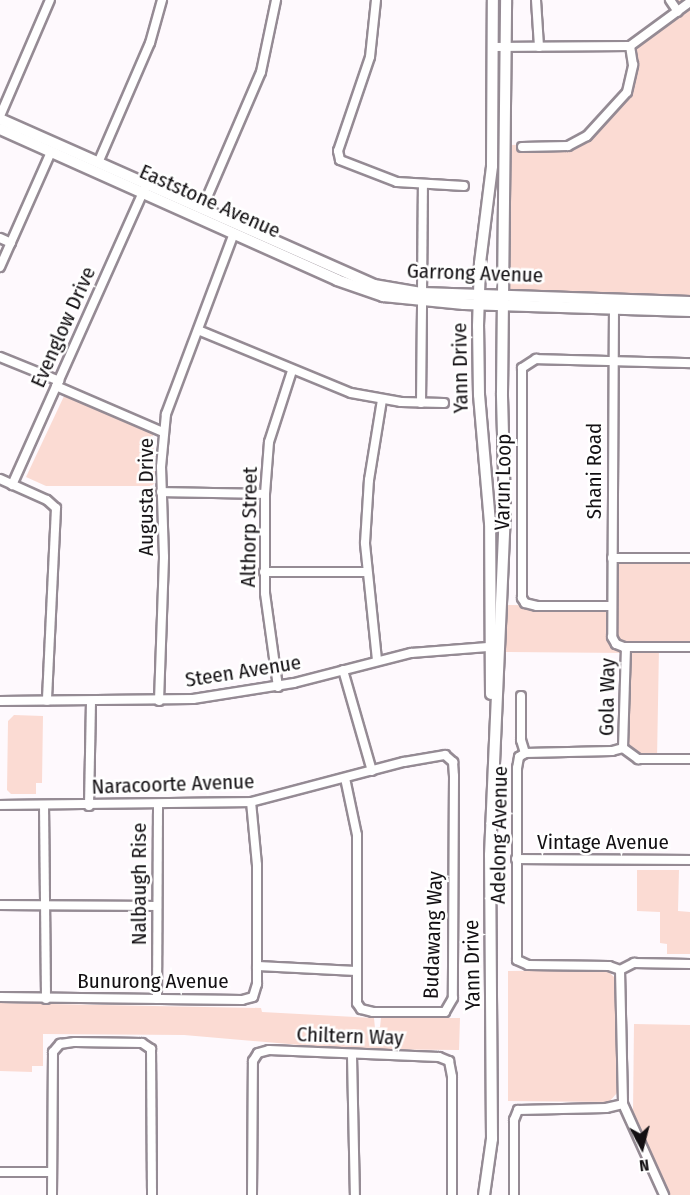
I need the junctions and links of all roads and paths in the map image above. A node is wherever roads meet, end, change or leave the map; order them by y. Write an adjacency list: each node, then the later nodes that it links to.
1 (50, 0): 15 (street)
2 (162, 0): 19 (street)
3 (276, 0): 23 (street)
4 (376, 0): 20 (street)
5 (493, 0): 13 (street, Yann Drive)
6 (506, 0): 11 (street, Yann Drive)
7 (536, 0): 14 (street)
8 (670, 0): 10 (street)
9 (690, 2): 10 (street)
10 (678, 12): 12 (street)
11 (506, 46): 13 (street); 14 (street); 31 (street, Yann Drive)
12 (630, 46): 14 (street); 17 (street)
13 (493, 47): 30 (street, Yann Drive)
14 (538, 47)
15 (0, 117): 18 (street, Eaststone Avenue)
16 (0, 129): 18 (street, Eaststone Avenue)
17 (522, 147)
18 (53, 148): 19 (street, Eaststone Avenue); 27 (street)
19 (96, 167): 22 (street, Eaststone Avenue)
20 (423, 186): 21 (street); 29 (street)
21 (464, 186)
22 (145, 188): 23 (street, Eaststone Avenue); 41 (street, Evenglow Drive)
23 (200, 213): 24 (street, Eaststone Avenue)
24 (236, 229): 26 (street, Eaststone Avenue); 32 (street, Eaststone Avenue); 36 (street, Augusta Drive)
25 (0, 238): 27 (street)
26 (269, 240): 29 (street, Garrong Avenue)
27 (11, 243): 28 (street)
28 (0, 267)
29 (422, 297): 30 (street, Garrong Avenue); 32 (street, Garrong Avenue); 43 (street)
30 (479, 299): 31 (street, Garrong Avenue); 55 (street, Yann Drive)
31 (503, 299): 33 (street, Garrong Avenue); 66 (street, Yann Drive)
32 (407, 300)
33 (614, 302): 34 (street, Garrong Avenue); 35 (street, Garrong Avenue); 38 (street, Shani Road)
34 (690, 302)
35 (690, 311)
36 (198, 330): 40 (street); 45 (street, Augusta Drive)
37 (0, 357): 41 (street)
38 (613, 359): 39 (street); 50 (street, Shani Road); 54 (street, Varun Loop)
39 (690, 363)
40 (292, 371): 42 (street); 49 (street, Althorp Street)
41 (57, 384): 45 (street); 47 (street, Evenglow Drive)
42 (382, 400): 43 (street); 53 (street)
43 (421, 403): 44 (street)
44 (444, 403)
45 (163, 432): 48 (street, Augusta Drive)
46 (0, 479): 47 (street)
47 (12, 485): 63 (street)
48 (161, 492): 49 (street); 65 (street, Augusta Drive)
49 (265, 494): 52 (street, Althorp Street)
50 (612, 558): 51 (street); 54 (street, Shani Road)
51 (690, 558)
52 (264, 572): 53 (street); 60 (street, Althorp Street)
53 (366, 572): 58 (street)
54 (611, 606): 56 (street, Shani Road)
55 (488, 647): 58 (street, Steen Avenue); 66 (street, Yann Drive)
56 (626, 647): 57 (street); 67 (street, Gola Way)
57 (690, 647)
58 (377, 660): 59 (street, Steen Avenue)
59 (343, 670): 60 (street, Steen Avenue); 70 (street)
60 (278, 687): 65 (street, Steen Avenue)
61 (521, 696): 68 (street)
62 (0, 700): 63 (street, Steen Avenue)
63 (47, 701): 64 (street, Steen Avenue)
64 (91, 701): 65 (street, Steen Avenue); 75 (street)
65 (159, 701)
66 (495, 735): 98 (street, Yann Drive)
67 (623, 748): 68 (street); 69 (street)
68 (525, 753): 77 (street, Adelong Avenue)
69 (690, 759)
70 (372, 771): 71 (street, Budawang Way); 85 (street, Budawang Way)
71 (345, 778): 72 (street, Naracoorte Avenue); 85 (street, Budawang Way)
72 (251, 802): 76 (street, Naracoorte Avenue); 83 (street, Bunurong Avenue)
73 (0, 805): 74 (street, Naracoorte Avenue)
74 (44, 805): 75 (street, Naracoorte Avenue); 80 (street)
75 (88, 806): 76 (street, Naracoorte Avenue)
76 (158, 806): 81 (street, Nalbaugh Rise)
77 (516, 859): 78 (street, Vintage Avenue); 84 (street, Adelong Avenue)
78 (690, 860)
79 (0, 905): 80 (street)
80 (45, 905): 81 (street); 87 (street)
81 (157, 906): 88 (street, Nalbaugh Rise)
82 (690, 964): 84 (street, Adelong Avenue)
83 (257, 966): 85 (street); 88 (street, Bunurong Avenue)
84 (620, 970): 90 (street)
85 (357, 971)
86 (0, 997): 87 (street, Bunurong Avenue)
87 (46, 999): 88 (street, Bunurong Avenue)
88 (157, 999)
89 (352, 1056): 95 (street, Chiltern Way); 96 (street); 97 (street, Chiltern Way)
90 (623, 1104): 99 (street); 100 (street)
91 (0, 1172): 92 (street)
92 (52, 1172): 93 (street); 94 (street)
93 (52, 1195)
94 (152, 1195)
95 (252, 1195)
96 (355, 1195)
97 (452, 1195)
98 (484, 1195)
99 (514, 1195)
100 (664, 1195)

